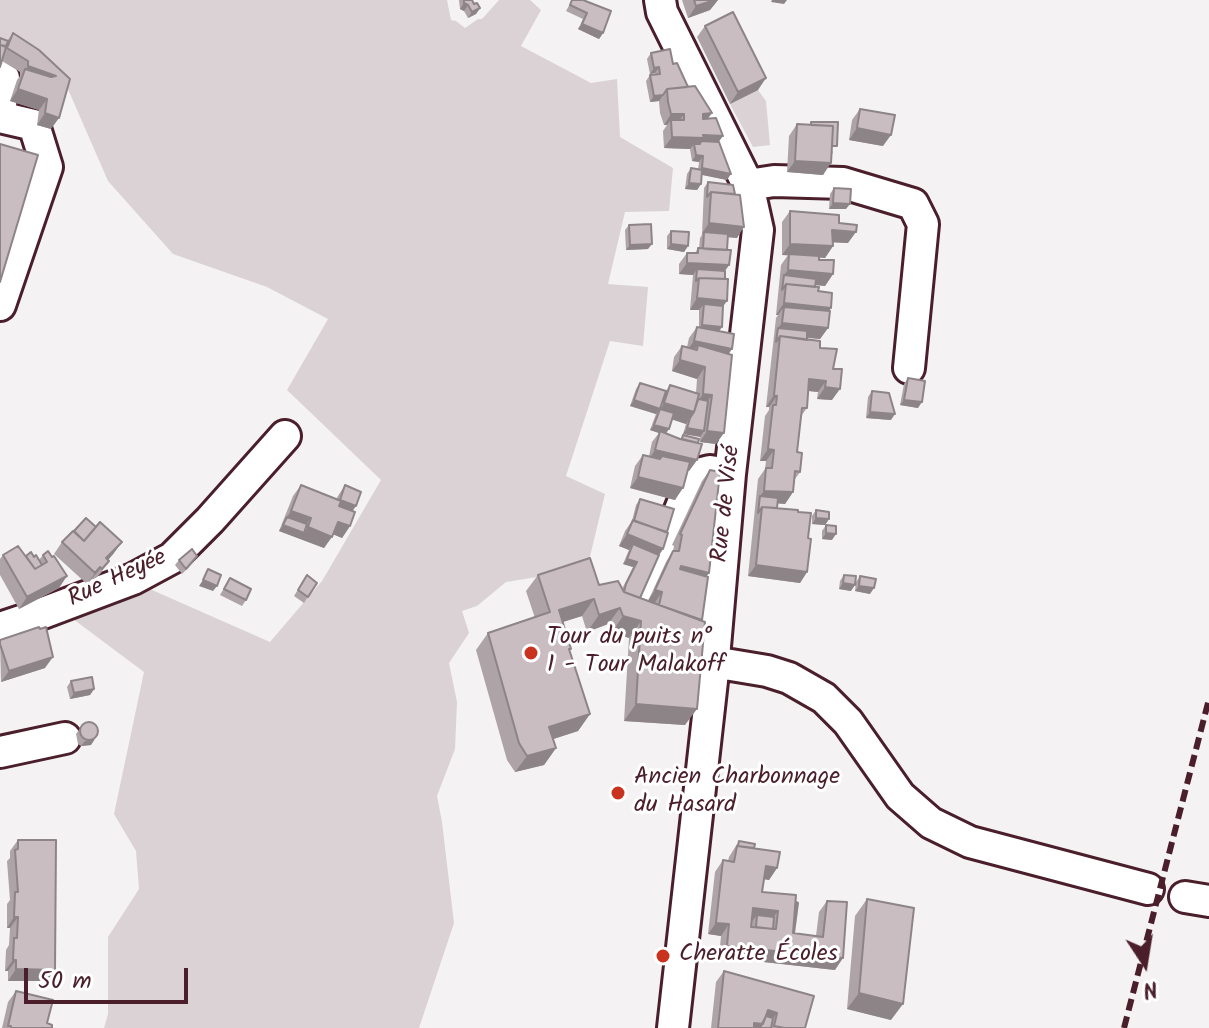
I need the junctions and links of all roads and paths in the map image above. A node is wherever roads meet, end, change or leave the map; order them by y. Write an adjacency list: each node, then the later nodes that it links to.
1 (660, 0): 4 (street, Rue de Visé)
2 (0, 73): 3 (street)
3 (0, 115): 5 (street)
4 (748, 185): 6 (street); 8 (street, Rue de Visé)
5 (0, 305)
6 (909, 368)
7 (285, 436): 10 (street, Rue Heyée)
8 (730, 474): 9 (street); 11 (street, Rue de Visé)
9 (643, 602)
10 (0, 628)
11 (713, 662): 14 (street); 15 (street, Rue de Visé)
12 (65, 738): 13 (street)
13 (0, 752)
14 (1148, 889)
15 (673, 1028)

